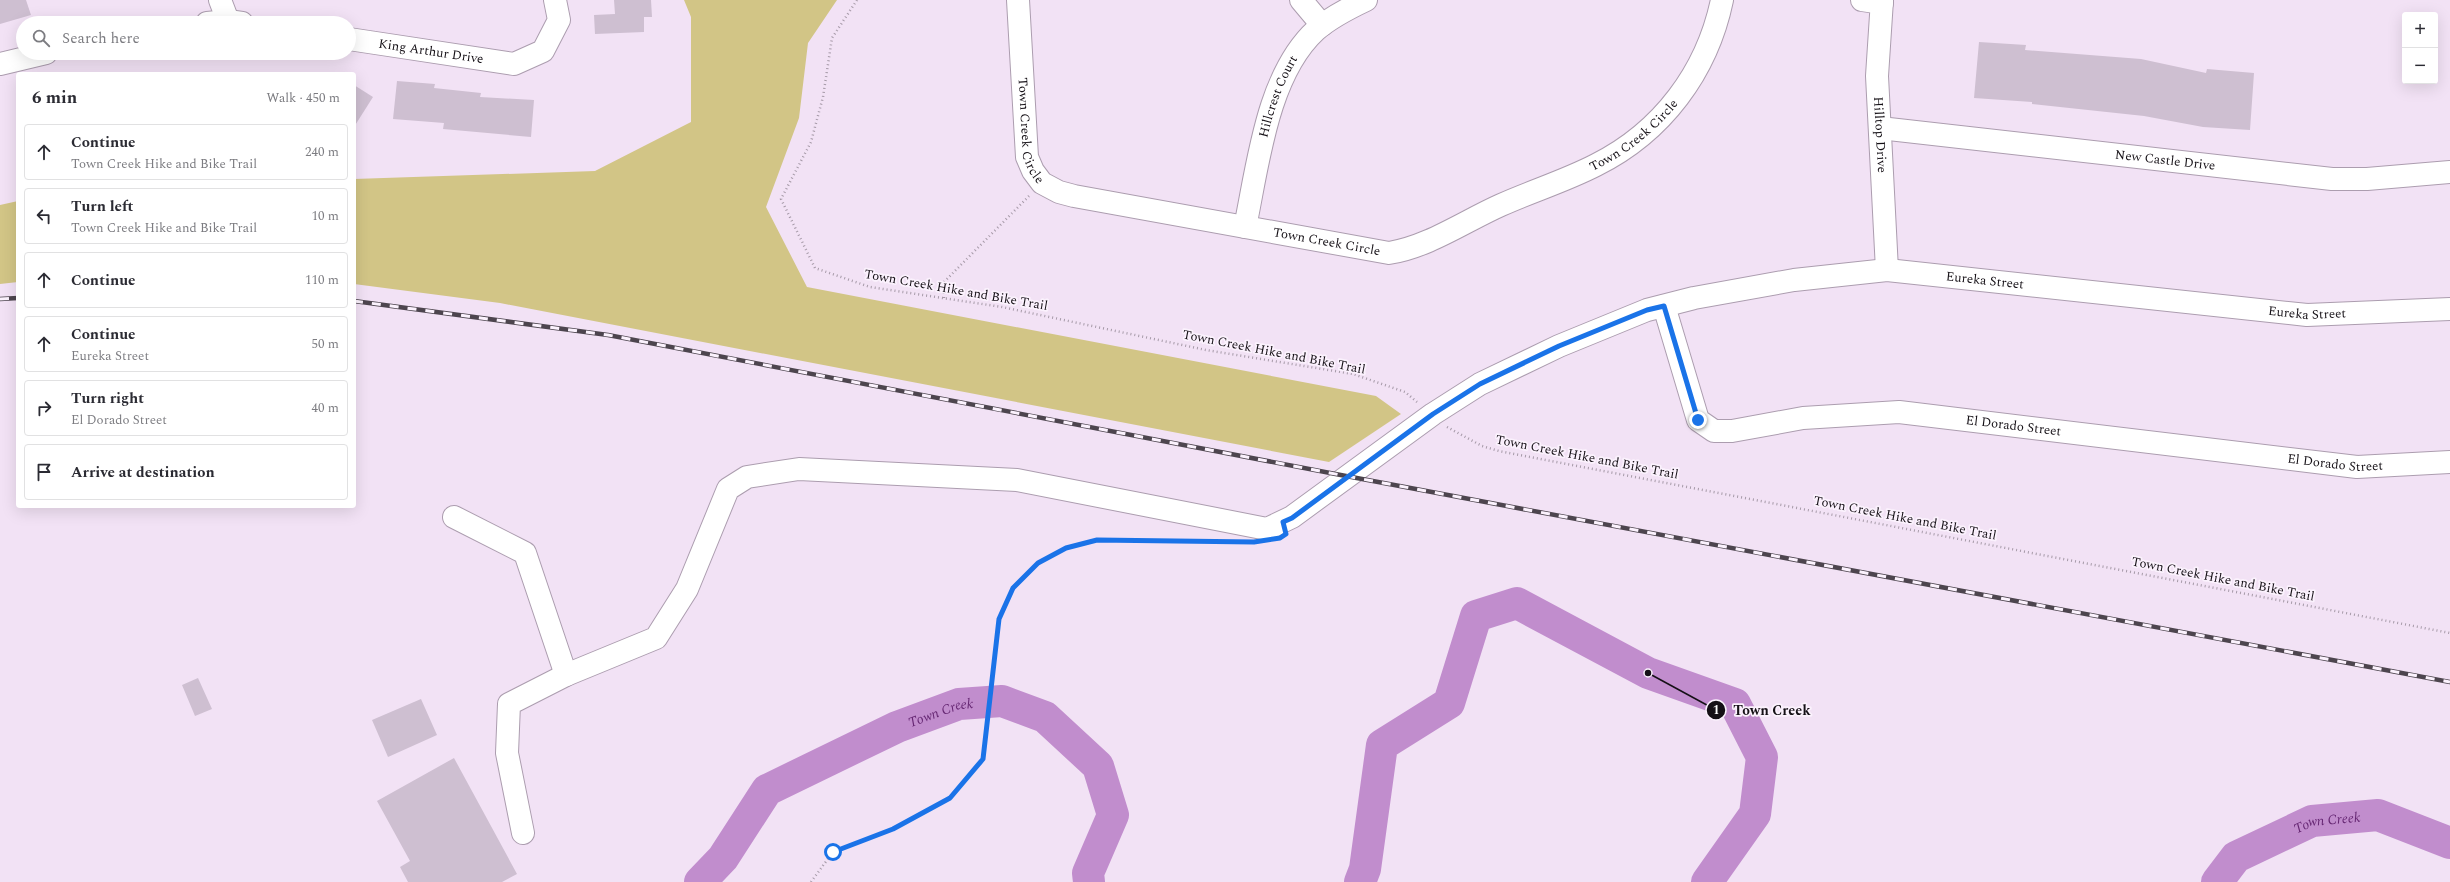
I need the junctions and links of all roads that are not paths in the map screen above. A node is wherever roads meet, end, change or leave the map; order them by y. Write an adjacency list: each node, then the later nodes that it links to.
1 (220, 0): 8 (street)
2 (555, 0): 10 (street, King Arthur Drive)
3 (1018, 0): 15 (street, Town Creek Circle)
4 (1301, 0): 9 (street)
5 (1366, 0): 9 (street, Hillcrest Court)
6 (1722, 0): 15 (street, Town Creek Circle)
7 (1875, 1): 13 (street, Hilltop Drive)
8 (224, 16)
9 (1322, 26): 15 (street, Hillcrest Court)
10 (356, 40)
11 (17, 60): 12 (street)
12 (0, 64)
13 (1880, 128): 14 (street, New Castle Drive); 16 (street, Hilltop Drive)
14 (2450, 172)
15 (1245, 227)
16 (1887, 270): 17 (street, Eureka Street); 18 (street, Eureka Street)
17 (1664, 306): 19 (street, El Dorado Street); 21 (street, Eureka Street)
18 (2450, 308)
19 (2450, 462)
20 (454, 517): 21 (street)
21 (566, 675): 22 (street, Eureka Street)
22 (522, 833)

